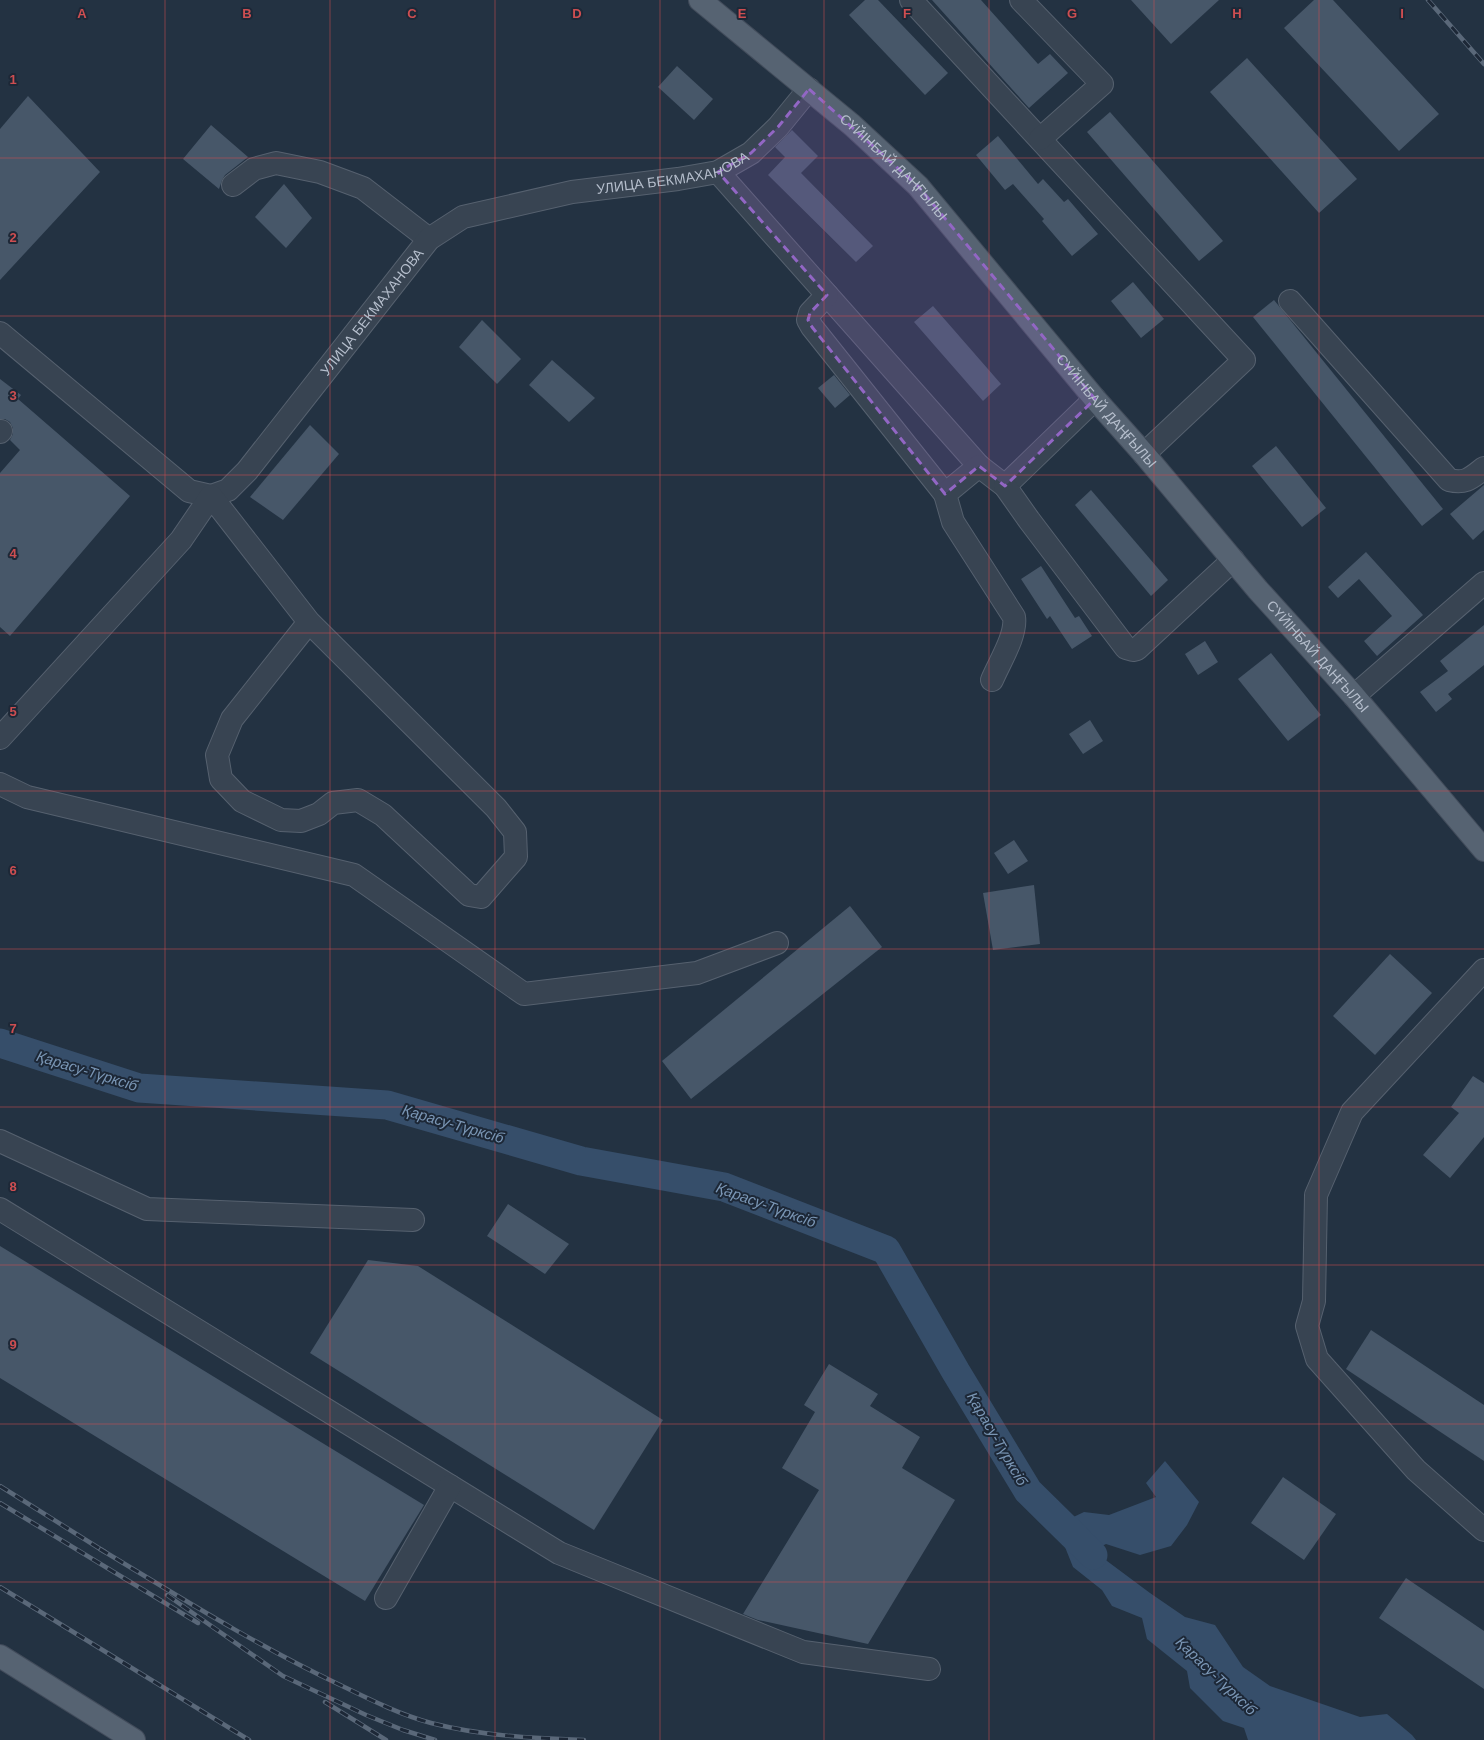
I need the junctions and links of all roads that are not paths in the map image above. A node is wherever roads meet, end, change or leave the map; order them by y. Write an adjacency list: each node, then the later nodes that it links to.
1 (700, 0): 4 (main road, СҮЙІНБАЙ ДАҢҒЫЛЫ)
2 (911, 0): 5 (street)
3 (1021, 0): 5 (street)
4 (809, 89): 6 (street, УЛИЦА БЕКМАХАНОВА); 12 (main road, СҮЙІНБАЙ ДАҢҒЫЛЫ)
5 (1040, 139): 13 (street)
6 (718, 172): 8 (street, УЛИЦА БЕКМАХАНОВА); 9 (street)
7 (233, 185): 8 (street)
8 (429, 239): 18 (street, УЛИЦА БЕКМАХАНОВА)
9 (828, 295): 14 (street); 17 (street)
10 (1290, 301): 15 (street)
11 (0, 333): 18 (street)
12 (1096, 399): 13 (main road, СҮЙІНБАЙ ДАҢҒЫЛЫ); 16 (street)
13 (1144, 454): 19 (main road, СҮЙІНБАЙ ДАҢҒЫЛЫ)
14 (979, 466): 16 (street); 17 (street)
15 (1484, 468)
16 (1005, 486): 19 (street)
17 (945, 494): 22 (street)
18 (211, 496): 21 (street); 24 (street)
19 (1233, 560): 23 (main road, СҮЙІНБАЙ ДАҢҒЫЛЫ)
20 (1484, 583): 23 (street)
21 (309, 622): 21 (street)
22 (992, 680)
23 (1354, 696): 26 (main road, СҮЙІНБАЙ ДАҢҒЫЛЫ)
24 (0, 738)
25 (0, 784): 27 (street)
26 (1484, 850)
27 (777, 943)
28 (1484, 970): 33 (street)
29 (0, 1141): 31 (street)
30 (0, 1209): 32 (street)
31 (413, 1220)
32 (450, 1486): 34 (street); 36 (street)
33 (1484, 1530)
34 (386, 1598)
35 (0, 1656): 37 (main road)
36 (929, 1669)
37 (134, 1740)

